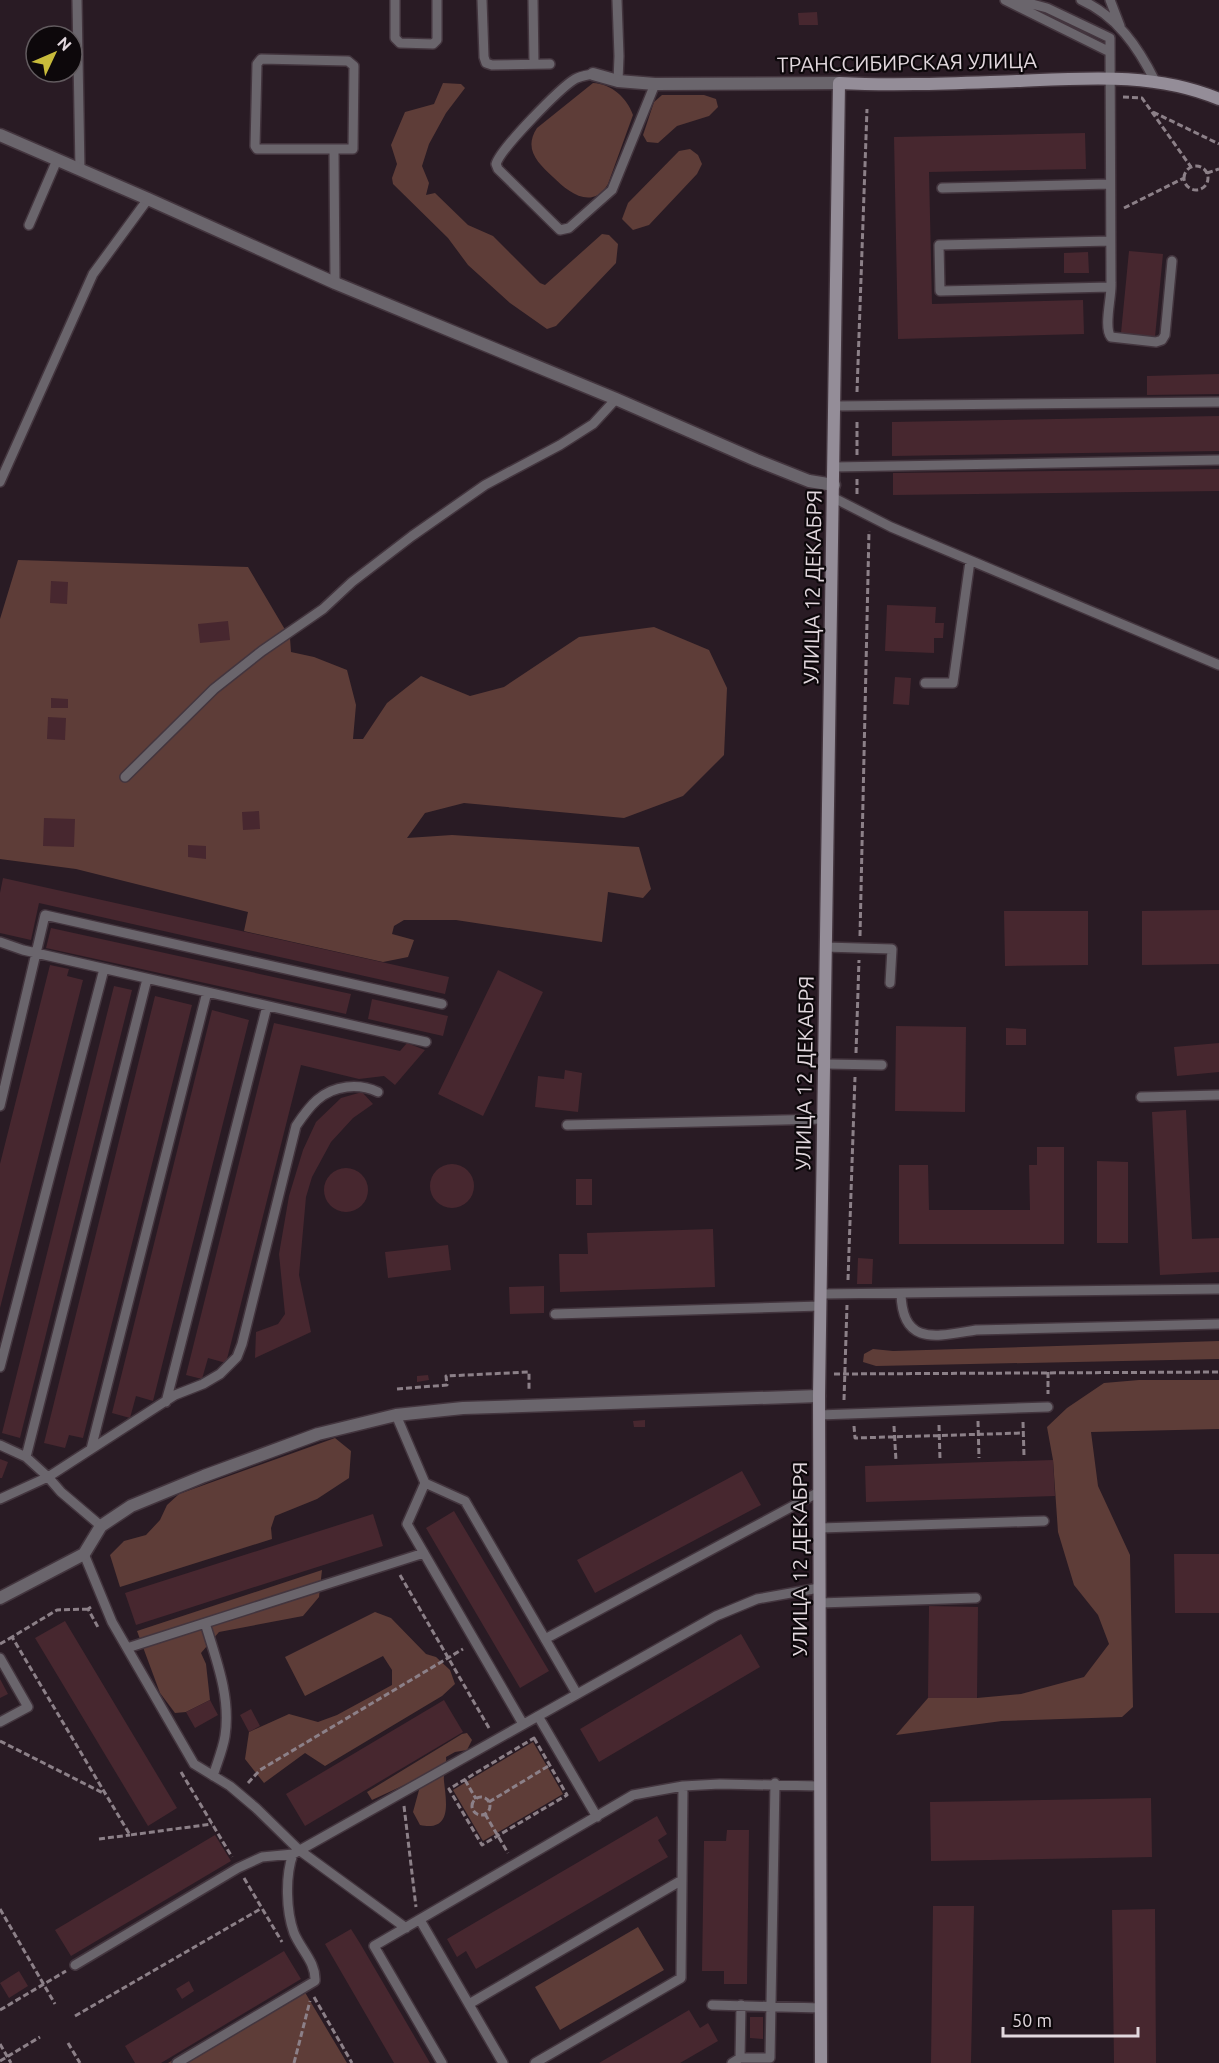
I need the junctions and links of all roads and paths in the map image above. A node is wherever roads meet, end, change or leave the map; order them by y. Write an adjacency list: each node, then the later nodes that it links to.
1 (77, 0): 31 (lane)
2 (395, 0): 3 (lane)
3 (437, 0)
4 (482, 0): 13 (lane)
5 (532, 0): 13 (lane)
6 (617, 0): 17 (lane)
7 (1005, 0): 12 (lane)
8 (1017, 0): 12 (lane)
9 (1081, 0): 11 (lane)
10 (1110, 0): 11 (lane)
11 (1122, 30): 18 (lane)
12 (1110, 52): 16 (lane)
13 (534, 64): 14 (lane)
14 (550, 64)
15 (593, 74): 17 (street, ТРАНССИБИРСКАЯ УЛИЦА); 20 (lane)
16 (1110, 77): 18 (main road, ТРАНССИБИРСКАЯ УЛИЦА); 19 (main road, ТРАНССИБИРСКАЯ УЛИЦА); 21 (lane)
17 (618, 81): 20 (street, ТРАНССИБИРСКАЯ УЛИЦА)
18 (1155, 81): 22 (main road, ТРАНССИБИРСКАЯ УЛИЦА)
19 (839, 83): 20 (street, ТРАНССИБИРСКАЯ УЛИЦА); 45 (main road, УЛИЦА 12 ДЕКАБРЯ)
20 (655, 84)
21 (1110, 96): 24 (path); 34 (lane)
22 (1219, 99)
23 (867, 109): 46 (path)
24 (1151, 111): 26 (path); 29 (path)
25 (0, 135): 28 (street)
26 (1219, 144)
27 (334, 150): 27 (lane); 41 (lane)
28 (57, 160): 31 (street); 38 (lane)
29 (1191, 167): 32 (path); 33 (path)
30 (1219, 169): 32 (path)
31 (80, 170): 36 (street)
32 (1207, 173): 33 (path)
33 (1184, 178): 37 (path)
34 (1109, 184): 35 (lane); 37 (lane)
35 (942, 188)
36 (147, 199): 41 (street); 50 (lane)
37 (1110, 215): 39 (lane)
38 (29, 225)
39 (1110, 241): 42 (lane); 42 (lane)
40 (1172, 261): 42 (lane)
41 (335, 283): 43 (street)
42 (1112, 287)
43 (616, 399): 51 (street); 57 (lane)
44 (1219, 402): 46 (lane)
45 (835, 406): 46 (lane); 49 (main road, УЛИЦА 12 ДЕКАБРЯ)
46 (857, 406): 48 (path)
47 (1219, 460): 48 (lane)
48 (857, 465): 49 (lane); 52 (path)
49 (834, 467): 51 (main road, УЛИЦА 12 ДЕКАБРЯ)
50 (0, 483)
51 (834, 491): 52 (lane); 59 (main road, УЛИЦА 12 ДЕКАБРЯ)
52 (858, 510): 53 (lane)
53 (869, 518): 54 (lane); 60 (path)
54 (970, 561): 55 (lane); 56 (lane)
55 (1219, 665)
56 (925, 683)
57 (125, 777)
58 (0, 942): 61 (lane)
59 (825, 947): 60 (lane); 69 (main road, УЛИЦА 12 ДЕКАБРЯ)
60 (860, 948): 64 (lane); 70 (path)
61 (37, 953): 62 (lane); 66 (lane); 75 (lane)
62 (104, 969): 63 (lane); 84 (lane)
63 (147, 979): 65 (lane); 109 (lane)
64 (890, 984)
65 (207, 992): 67 (lane); 107 (lane)
66 (442, 1004)
67 (267, 1006): 68 (lane); 92 (lane)
68 (426, 1042)
69 (825, 1064): 70 (lane); 76 (main road, УЛИЦА 12 ДЕКАБРЯ)
70 (855, 1064): 71 (lane); 80 (path)
71 (882, 1065)
72 (378, 1092): 92 (lane)
73 (1219, 1095): 74 (lane)
74 (1141, 1097)
75 (0, 1106)
76 (824, 1119): 77 (lane); 81 (main road, УЛИЦА 12 ДЕКАБРЯ)
77 (567, 1125)
78 (1219, 1289): 79 (lane)
79 (901, 1293): 80 (lane); 83 (lane)
80 (847, 1294): 81 (lane); 88 (path)
81 (821, 1300): 82 (lane); 87 (main road, УЛИЦА 12 ДЕКАБРЯ)
82 (555, 1314)
83 (1219, 1324)
84 (0, 1368)
85 (1048, 1372): 86 (path); 88 (path); 93 (path)
86 (1219, 1372)
87 (820, 1374): 88 (path); 91 (main road, УЛИЦА 12 ДЕКАБРЯ)
88 (844, 1374): 98 (path)
89 (397, 1389): 90 (path)
90 (529, 1390)
91 (819, 1396): 100 (street); 101 (main road, УЛИЦА 12 ДЕКАБРЯ)
92 (166, 1402): 107 (lane)
93 (1048, 1407): 94 (lane)
94 (1022, 1408): 95 (lane); 102 (path)
95 (977, 1410): 96 (lane); 103 (path)
96 (938, 1411): 97 (lane); 104 (path)
97 (894, 1412): 99 (lane); 105 (path)
98 (843, 1414): 99 (lane); 101 (lane)
99 (854, 1414): 105 (path)
100 (396, 1415): 114 (lane); 118 (street)
101 (819, 1415): 115 (main road, УЛИЦА 12 ДЕКАБРЯ)
102 (1023, 1433): 103 (path); 108 (path)
103 (978, 1434): 104 (path); 110 (path)
104 (939, 1436): 105 (path); 111 (path)
105 (895, 1437): 112 (path)
106 (0, 1445): 109 (lane)
107 (91, 1449): 113 (lane)
108 (1024, 1456)
109 (26, 1457): 113 (lane)
110 (979, 1458)
111 (940, 1459)
112 (896, 1461)
113 (48, 1477): 116 (lane); 118 (lane)
114 (425, 1483): 120 (lane); 132 (lane)
115 (819, 1492): 119 (main road, УЛИЦА 12 ДЕКАБРЯ); 132 (lane)
116 (0, 1499)
117 (1044, 1521): 119 (lane)
118 (101, 1526): 121 (street)
119 (820, 1528): 123 (main road, УЛИЦА 12 ДЕКАБРЯ)
120 (424, 1553): 122 (lane); 133 (lane)
121 (84, 1554): 124 (street); 126 (lane)
122 (393, 1563): 129 (lane); 137 (path)
123 (819, 1588): 127 (main road, УЛИЦА 12 ДЕКАБРЯ); 138 (lane)
124 (0, 1598)
125 (976, 1598): 127 (lane)
126 (103, 1601): 128 (path); 135 (lane)
127 (819, 1603): 153 (main road, УЛИЦА 12 ДЕКАБРЯ)
128 (88, 1610): 130 (path); 131 (path)
129 (205, 1623): 135 (lane); 149 (lane)
130 (99, 1630)
131 (12, 1636): 134 (path); 156 (path)
132 (545, 1639): 138 (lane)
133 (475, 1641): 137 (path); 141 (lane)
134 (0, 1644)
135 (127, 1648): 149 (lane)
136 (0, 1658): 140 (lane)
137 (448, 1658): 142 (path); 155 (path)
138 (577, 1694): 139 (lane)
139 (538, 1716): 141 (lane); 162 (lane)
140 (0, 1722)
141 (523, 1724): 142 (lane)
142 (495, 1740): 145 (lane)
143 (0, 1741): 147 (path)
144 (176, 1763): 163 (path)
145 (455, 1763): 150 (path); 154 (lane)
146 (550, 1765): 150 (path); 158 (path); 165 (path)
147 (60, 1771): 148 (path); 156 (path)
148 (57, 1775)
149 (213, 1776): 155 (lane)
150 (465, 1779): 157 (path); 161 (path)
151 (775, 1784): 152 (lane); 153 (lane); 182 (lane)
152 (683, 1786): 162 (lane); 170 (lane)
153 (819, 1786): 183 (main road, УЛИЦА 12 ДЕКАБРЯ)
154 (402, 1792): 167 (lane); 173 (path)
155 (239, 1793): 167 (lane)
156 (107, 1795): 164 (path)
157 (476, 1799): 158 (path); 159 (path)
158 (489, 1802): 160 (path)
159 (473, 1811): 160 (path); 161 (path)
160 (485, 1814): 165 (path)
161 (465, 1816): 165 (path)
162 (597, 1817): 168 (lane)
163 (212, 1824): 164 (path); 169 (path)
164 (129, 1835): 166 (path)
165 (498, 1836): 168 (path)
166 (99, 1839)
167 (296, 1852): 169 (lane); 174 (lane); 194 (lane)
168 (515, 1864): 173 (lane)
169 (238, 1868): 171 (path); 176 (lane)
170 (682, 1880): 179 (lane); 199 (lane)
171 (262, 1908): 175 (path); 185 (path)
172 (0, 1909): 177 (path)
173 (420, 1920): 174 (lane); 179 (lane)
174 (406, 1928): 197 (lane)
175 (285, 1947)
176 (75, 1965): 177 (path)
177 (44, 1984): 178 (path); 184 (path)
178 (55, 2004)
179 (469, 2004): 198 (lane)
180 (712, 2005): 181 (lane)
181 (741, 2005): 182 (lane); 190 (lane)
182 (771, 2006): 183 (lane); 190 (lane)
183 (821, 2008): 200 (main road, УЛИЦА 12 ДЕКАБРЯ)
184 (0, 2010)
185 (75, 2016)
186 (40, 2037): 189 (path)
187 (69, 2043): 193 (path)
188 (0, 2044): 189 (path)
189 (7, 2057): 191 (path); 192 (path)
190 (736, 2060)
191 (0, 2061)
192 (11, 2063)
193 (80, 2063)
194 (177, 2063)
195 (294, 2063): 196 (path)
196 (352, 2063)
197 (442, 2063)
198 (503, 2063)
199 (535, 2063)
200 (821, 2063)

